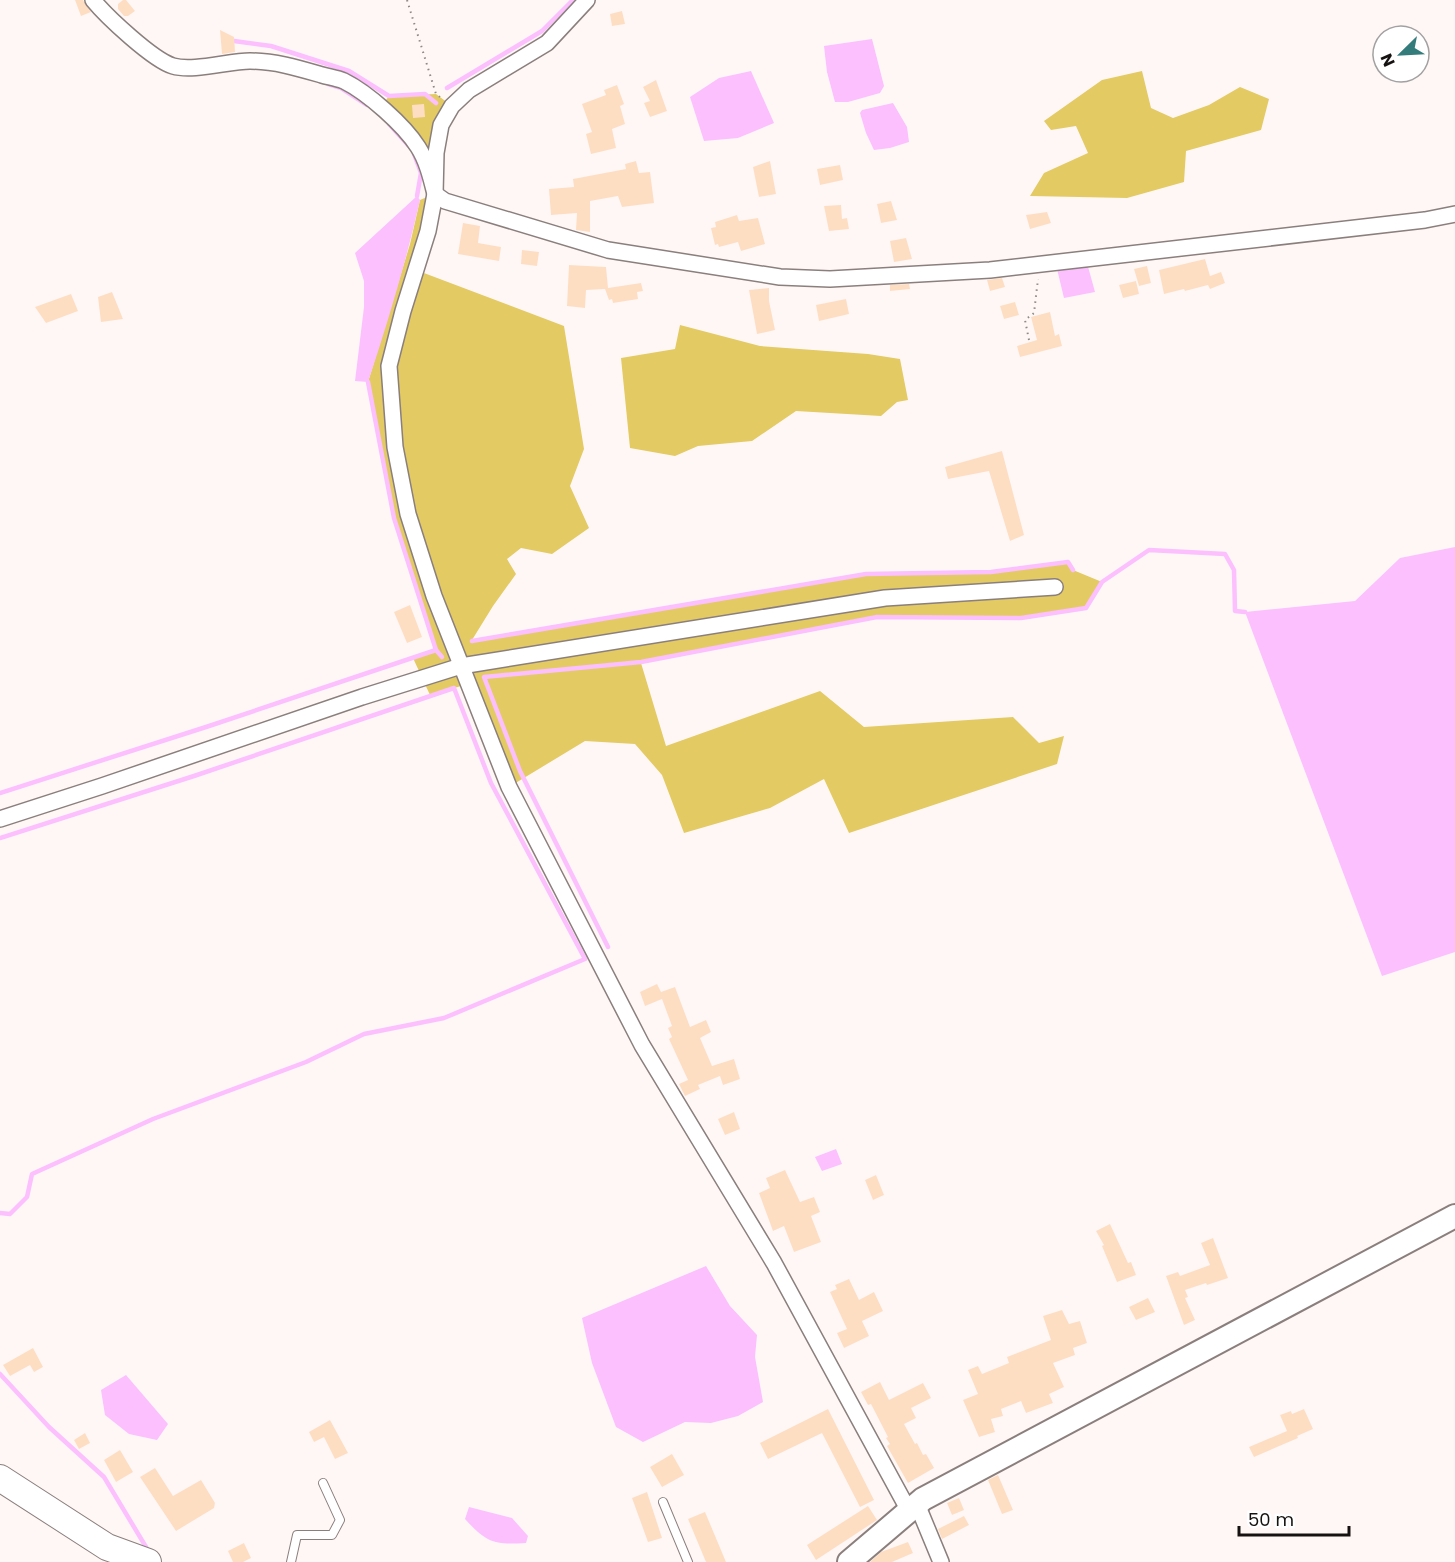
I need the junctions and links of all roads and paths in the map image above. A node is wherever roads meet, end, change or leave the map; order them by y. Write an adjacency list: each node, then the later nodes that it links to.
1 (93, 0): 5 (street)
2 (407, 0): 4 (path)
3 (587, 0): 4 (street)
4 (452, 106): 5 (street)
5 (435, 195): 7 (street); 10 (street)
6 (1455, 214): 7 (street)
7 (1040, 264): 8 (path)
8 (1029, 340)
9 (1055, 587): 10 (street)
10 (461, 666): 11 (street); 16 (street)
11 (0, 819)
12 (1455, 1216): 16 (street)
13 (0, 1478): 17 (main road)
14 (323, 1483): 18 (lane)
15 (663, 1502): 19 (lane)
16 (913, 1507): 20 (street); 21 (street)
17 (148, 1562)
18 (291, 1562)
19 (688, 1562)
20 (849, 1562)
21 (941, 1562)

